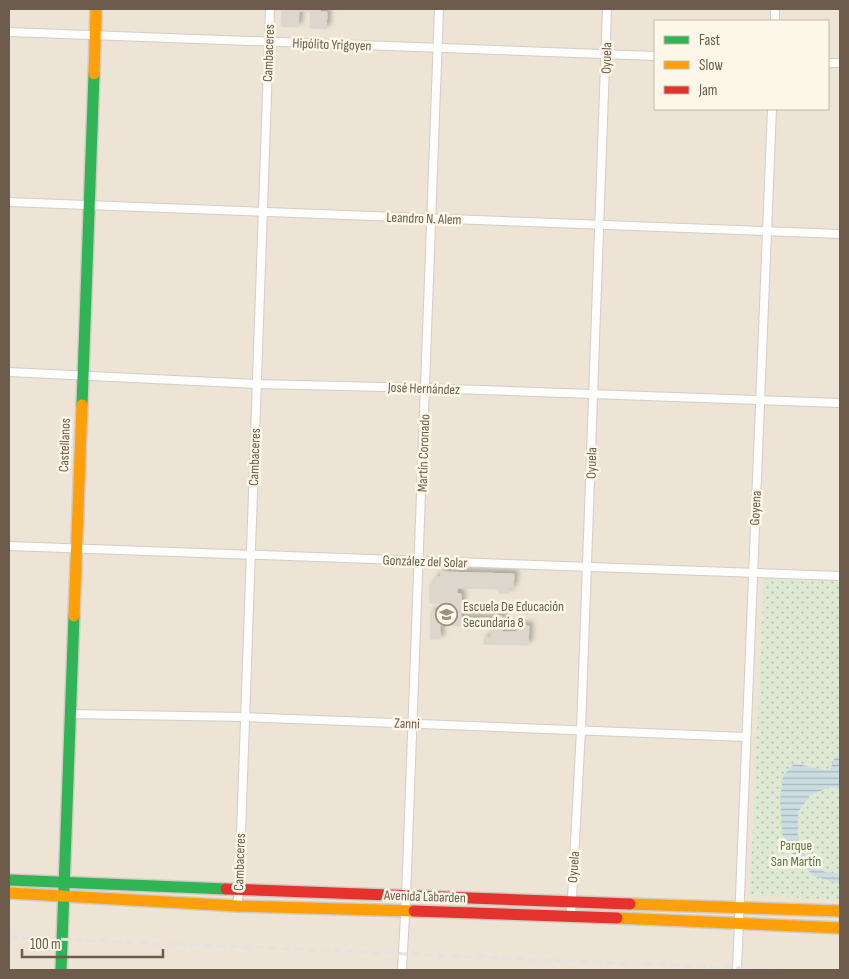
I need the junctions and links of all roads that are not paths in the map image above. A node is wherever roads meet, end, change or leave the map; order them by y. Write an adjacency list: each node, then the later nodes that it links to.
1 (96, 9): 6 (street, Castellanos)
2 (270, 9): 7 (street, Cambaceres)
3 (438, 9): 8 (street, Martín Coronado)
4 (608, 9): 9 (street, Oyuela)
5 (9, 32): 6 (street, Hipólito Yrigoyen)
6 (95, 35): 7 (street, Hipólito Yrigoyen); 13 (street, Castellanos)
7 (269, 42): 8 (street, Hipólito Yrigoyen); 14 (street, Cambaceres)
8 (437, 48): 9 (street, Hipólito Yrigoyen); 15 (street, Martín Coronado)
9 (606, 54): 10 (street, Hipólito Yrigoyen); 16 (street, Oyuela)
10 (654, 56)
11 (772, 110): 17 (street, Goyena)
12 (9, 202): 13 (street, Leandro N. Alem)
13 (88, 205): 14 (street, Leandro N. Alem); 20 (street, Castellanos)
14 (263, 212): 15 (street, Leandro N. Alem); 21 (street, Cambaceres)
15 (431, 218): 16 (street, Leandro N. Alem); 22 (street, Martín Coronado)
16 (600, 224): 17 (street, Leandro N. Alem); 23 (street, Oyuela)
17 (767, 231): 18 (street, Leandro N. Alem); 24 (street, Goyena)
18 (840, 234)
19 (9, 372): 20 (street, José Hernández)
20 (82, 375): 21 (street, José Hernández); 27 (street, Castellanos)
21 (256, 384): 22 (street, José Hernández); 28 (street, Cambaceres)
22 (425, 388): 23 (street, José Hernández); 29 (street, Martín Coronado)
23 (593, 394): 24 (street, José Hernández); 30 (street, Oyuela)
24 (761, 400): 25 (street, José Hernández); 31 (street, Goyena)
25 (840, 404)
26 (9, 546): 27 (street, González del Solar)
27 (76, 549): 28 (street, González del Solar); 33 (street, Castellanos)
28 (250, 555): 29 (street, González del Solar); 34 (street, Cambaceres)
29 (419, 561): 30 (street, González del Solar); 35 (street, Martín Coronado)
30 (587, 567): 31 (street, González del Solar); 36 (street, Oyuela)
31 (752, 573): 32 (street, González del Solar); 37 (street, Goyena)
32 (840, 576)
33 (69, 714): 34 (street, Zanni); 39 (street, Castellanos)
34 (244, 717): 35 (street, Zanni); 40 (street, Cambaceres)
35 (412, 723): 36 (street, Zanni); 43 (street, Martín Coronado)
36 (581, 730): 37 (street, Zanni); 44 (street, Oyuela)
37 (746, 737): 46 (street, Goyena)
38 (9, 880): 39 (street, Avenida Labarden)
39 (64, 883): 40 (street, Avenida Labarden); 42 (street, Castellanos)
40 (239, 891): 43 (street, Avenida Labarden); 45 (street, Cambaceres)
41 (9, 893): 42 (street, Avenida Labarden)
42 (64, 895): 45 (street, Avenida Labarden); 52 (street, Castellanos)
43 (406, 897): 44 (street, Avenida Labarden); 47 (street, Martín Coronado)
44 (571, 902): 46 (street, Avenida Labarden); 49 (street, Oyuela)
45 (237, 906): 47 (street, Avenida Labarden)
46 (739, 906): 48 (street, Avenida Labarden); 50 (street, Goyena)
47 (406, 911): 49 (street, Avenida Labarden); 53 (street, Martín Coronado)
48 (840, 911)
49 (571, 916): 50 (street, Avenida Labarden)
50 (738, 923): 51 (street, Avenida Labarden); 54 (street, Goyena)
51 (840, 928)
52 (61, 970)
53 (402, 970)
54 (737, 970)

